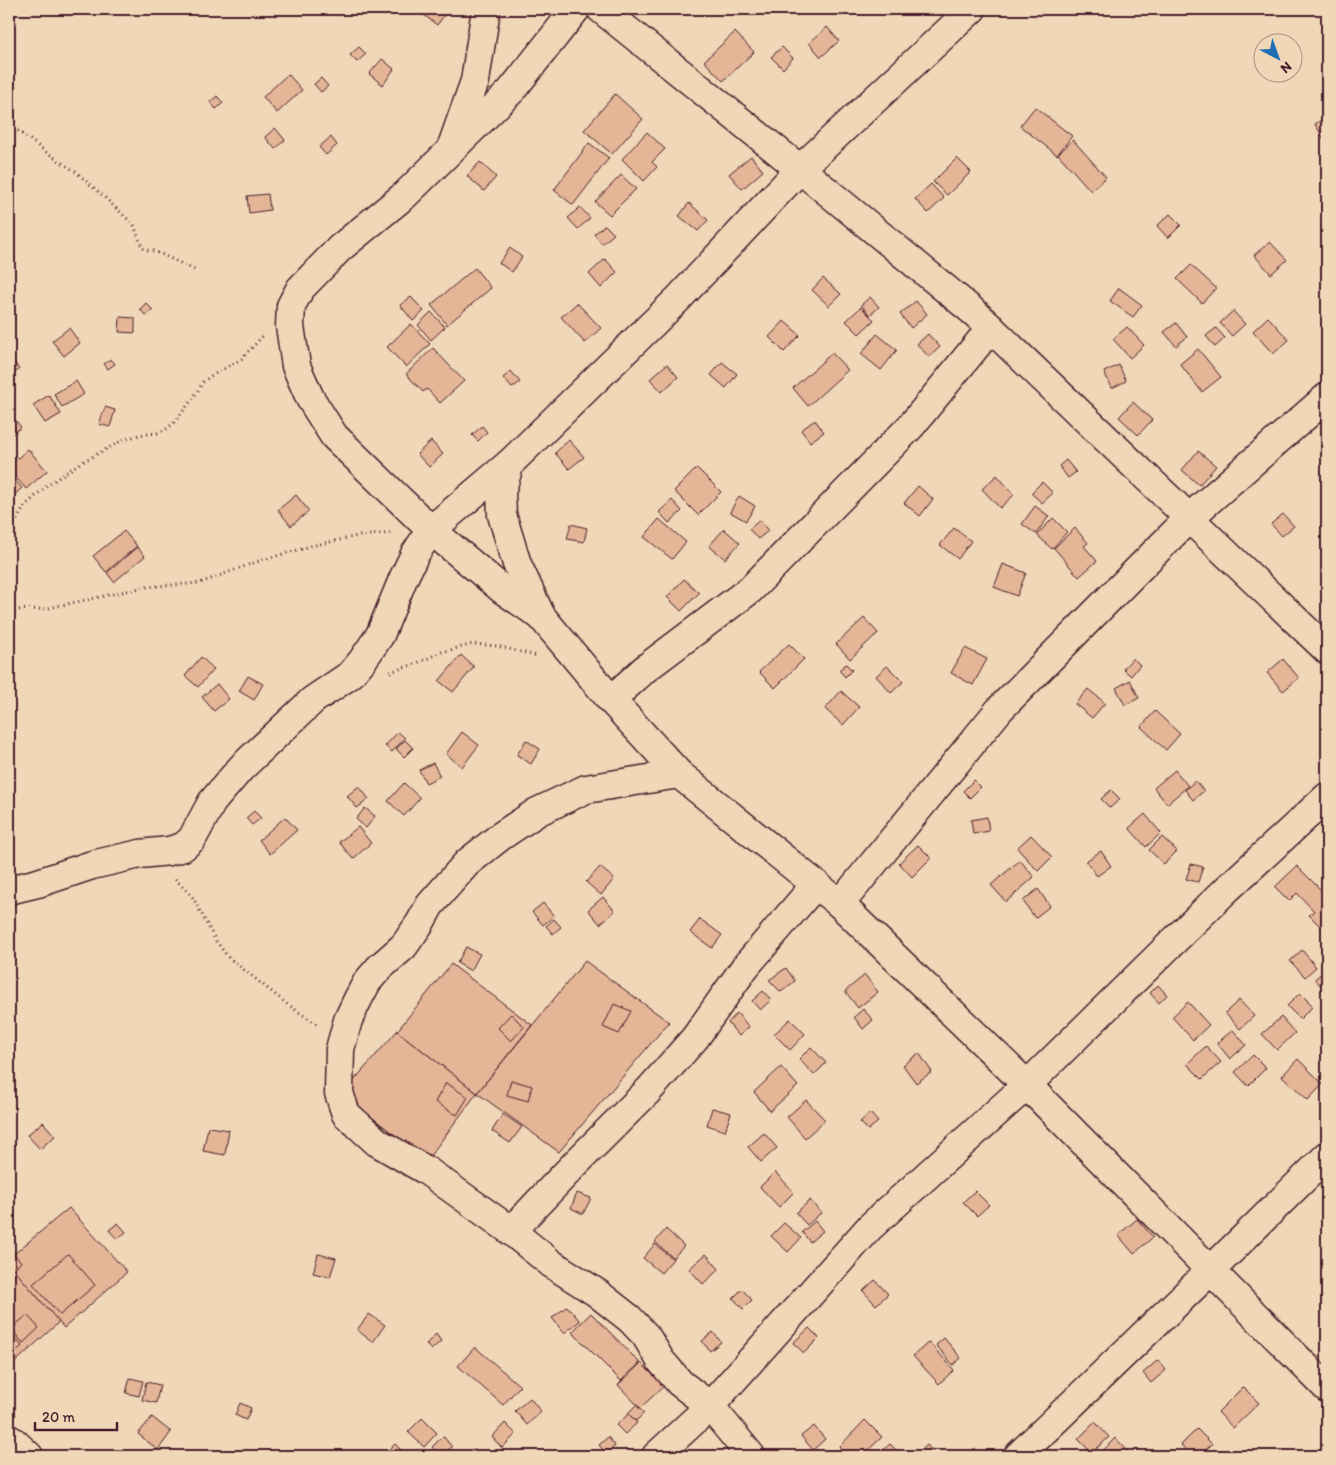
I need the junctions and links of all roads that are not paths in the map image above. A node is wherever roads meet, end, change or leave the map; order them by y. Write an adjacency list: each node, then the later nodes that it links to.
1 (486, 9): 5 (street)
2 (601, 9): 6 (street)
3 (972, 9): 6 (street)
4 (566, 10): 5 (street)
5 (449, 152): 11 (street)
6 (800, 169): 7 (street); 9 (street)
7 (991, 328): 10 (street); 14 (street)
8 (1327, 397): 10 (street)
9 (510, 464): 11 (street); 12 (street)
10 (1189, 518): 13 (street); 19 (street)
11 (431, 530): 12 (street); 18 (street)
12 (541, 616): 14 (street)
13 (1327, 650)
14 (611, 700): 15 (street)
15 (679, 774): 17 (street); 22 (street)
16 (1327, 797): 20 (street)
17 (816, 884): 19 (street); 22 (street)
18 (9, 890)
19 (840, 904): 20 (street)
20 (1027, 1085): 23 (street); 25 (street)
21 (1327, 1156): 23 (street)
22 (511, 1231): 25 (street)
23 (1210, 1271): 24 (street); 30 (street)
24 (1327, 1388)
25 (710, 1406): 28 (street); 29 (street)
26 (9, 1439): 27 (street)
27 (29, 1456)
28 (656, 1456)
29 (751, 1456)
30 (1018, 1456)

